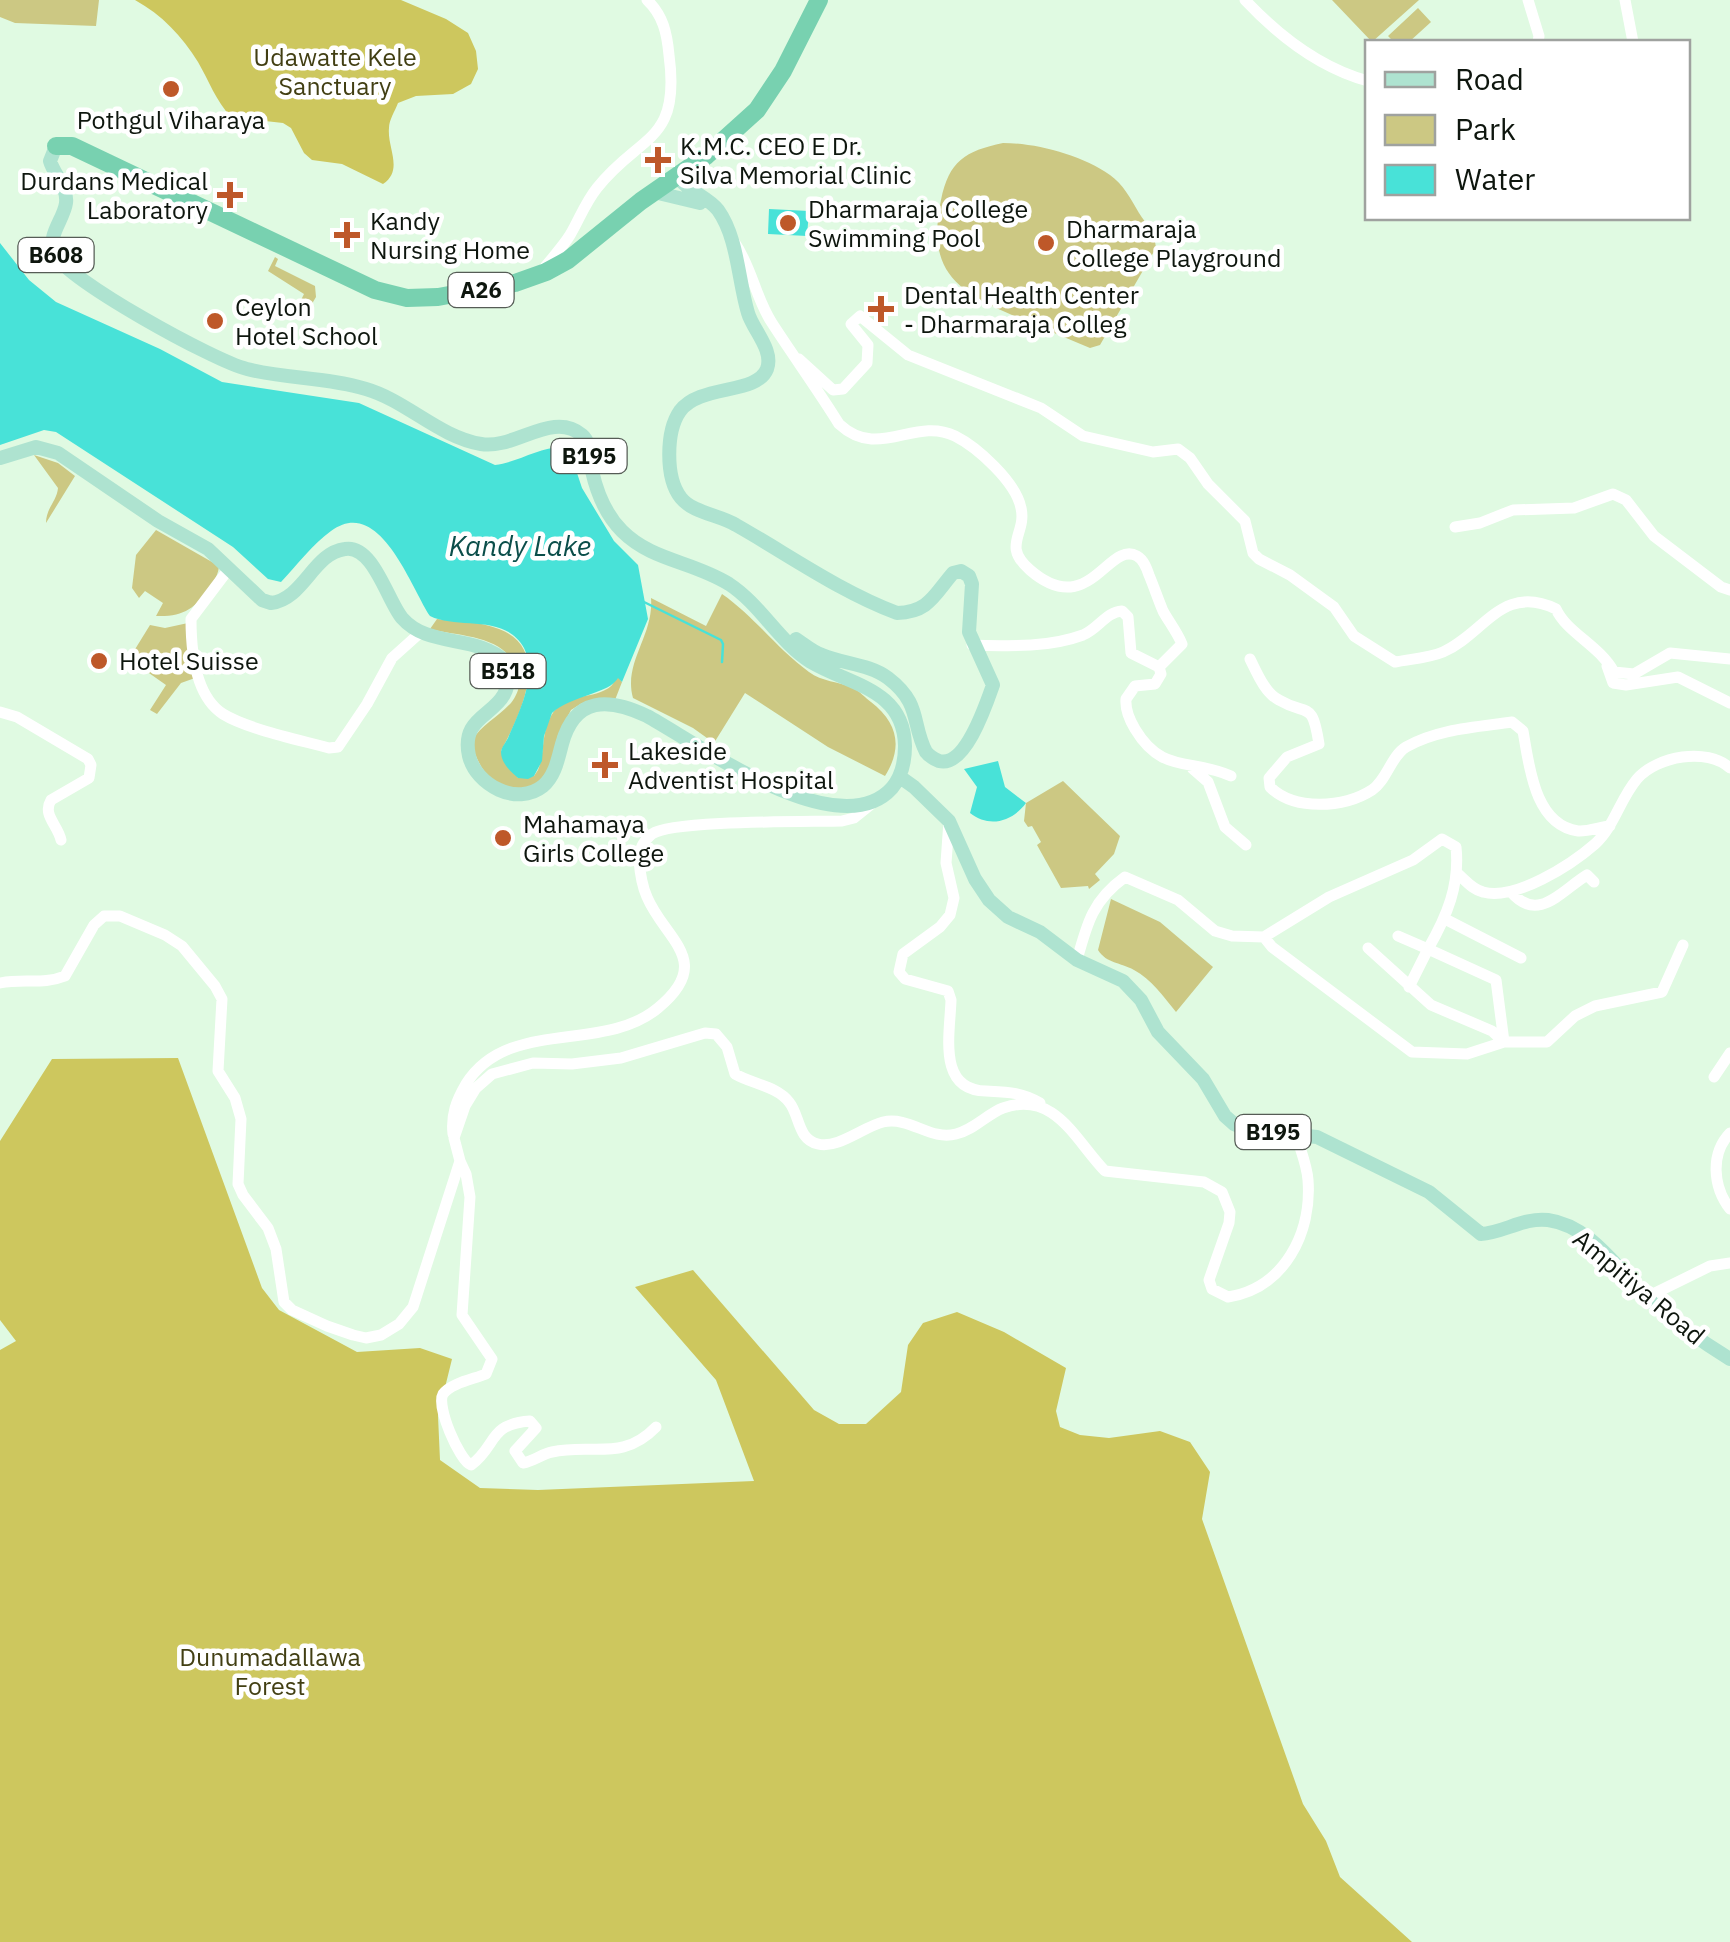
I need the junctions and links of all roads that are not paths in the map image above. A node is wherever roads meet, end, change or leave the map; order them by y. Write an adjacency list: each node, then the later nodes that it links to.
1 (646, 0): 14 (street)
2 (819, 0): 10 (highway, A26)
3 (1245, 0): 8 (street)
4 (1528, 0): 6 (street)
5 (1626, 0): 7 (street)
6 (1538, 40)
7 (1633, 40)
8 (1365, 79)
9 (56, 146): 14 (highway, A26); 15 (main road, B608)
10 (677, 176): 11 (highway, A26); 12 (main road)
11 (654, 192): 12 (main road); 14 (highway, A26)
12 (722, 217): 13 (main road)
13 (730, 236): 16 (street); 23 (main road)
14 (538, 275)
15 (152, 323): 22 (main road, B195)
16 (799, 360): 24 (street); 27 (street)
17 (0, 458): 19 (main road)
18 (1454, 528): 20 (street)
19 (228, 570): 21 (main road); 21 (street)
20 (1730, 590)
21 (421, 632): 34 (main road, B518)
22 (781, 634): 23 (main road); 33 (main road, B195)
23 (972, 645): 27 (street)
24 (1606, 656): 26 (street); 28 (street)
25 (1250, 659): 36 (street)
26 (1730, 659)
27 (1158, 667): 30 (street)
28 (1730, 703)
29 (0, 712): 37 (street)
30 (1192, 768): 32 (street); 38 (street)
31 (1730, 768): 36 (street)
32 (1230, 776)
33 (900, 777): 34 (main road); 35 (main road, Ampitiya Road / B195)
34 (877, 798): 58 (street)
35 (949, 821): 49 (main road, Ampitiya Road / B195); 55 (street)
36 (1610, 826): 41 (street)
37 (61, 840)
38 (1246, 845)
39 (1458, 874): 41 (street); 42 (street); 44 (street)
40 (1594, 882): 41 (street)
41 (1511, 892)
42 (1445, 919): 47 (street); 48 (street)
43 (1398, 936): 47 (street)
44 (1264, 937): 49 (street); 52 (street)
45 (1683, 945): 52 (street)
46 (1368, 948): 51 (street)
47 (1428, 949): 51 (street); 52 (street)
48 (1521, 958)
49 (1077, 960): 57 (main road, Ampitiya Road / B195)
50 (0, 983): 59 (street)
51 (1409, 988): 52 (street)
52 (1504, 1042)
53 (1730, 1052): 54 (street)
54 (1714, 1077)
55 (1048, 1108): 57 (street); 58 (street)
56 (1730, 1133): 60 (street)
57 (1296, 1134): 62 (main road, Ampitiya Road / B195)
58 (454, 1138): 59 (street)
59 (460, 1161): 64 (street)
60 (1730, 1209)
61 (1730, 1263): 62 (street)
62 (1646, 1298): 63 (main road, Ampitiya Road / B195)
63 (1730, 1359)
64 (656, 1427)

